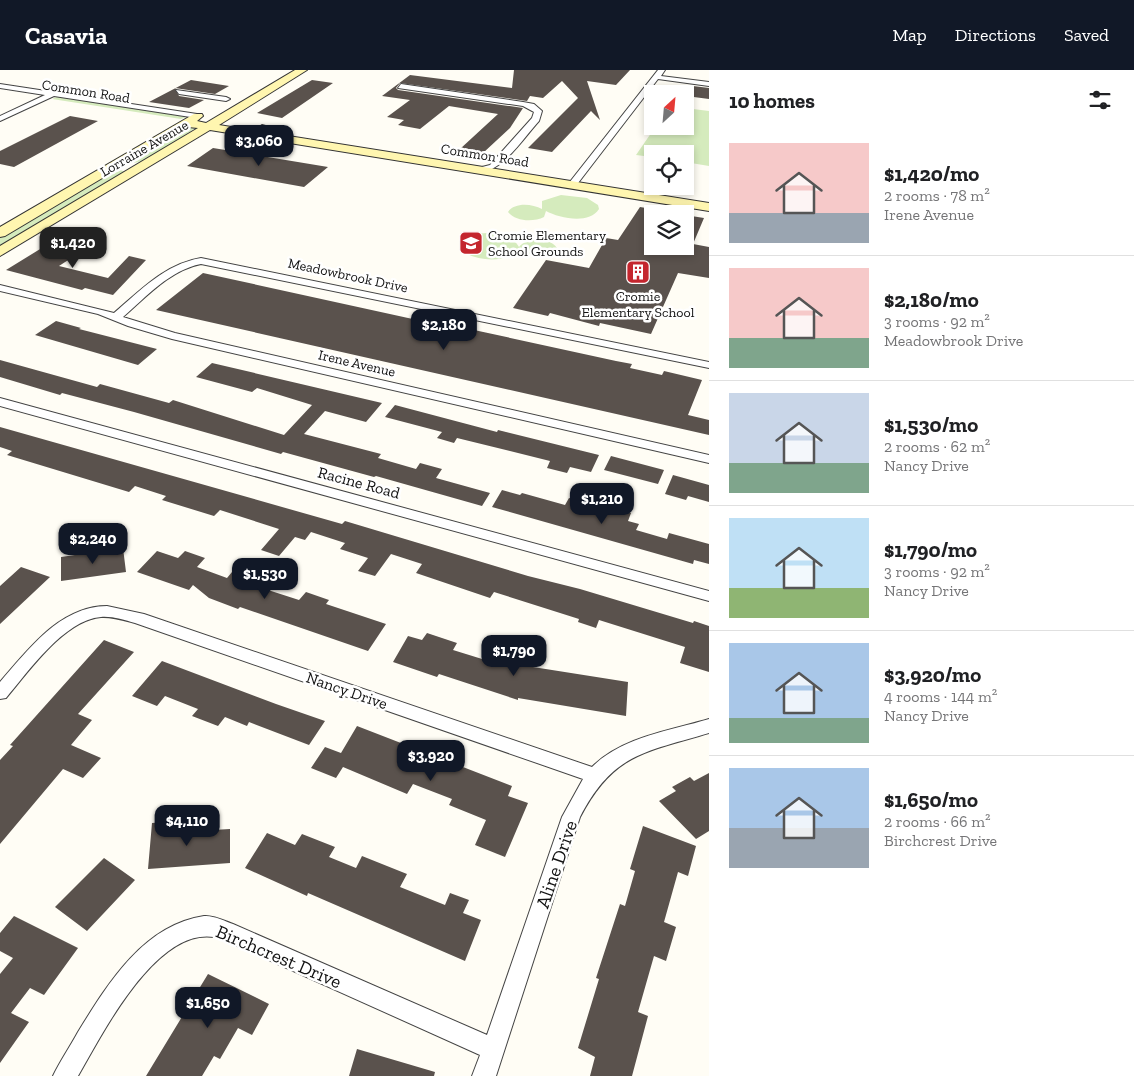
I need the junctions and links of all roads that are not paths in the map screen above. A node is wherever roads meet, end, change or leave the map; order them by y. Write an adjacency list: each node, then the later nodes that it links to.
1 (302, 70): 15 (street, Lorraine Avenue)
2 (662, 70): 3 (street)
3 (656, 77): 4 (street); 19 (street)
4 (709, 84)
5 (0, 86): 9 (street, Common Road)
6 (401, 86): 17 (street)
7 (0, 92): 11 (street, Common Road)
8 (179, 92): 10 (street)
9 (52, 94): 11 (street); 12 (street, Common Road)
10 (230, 97): 12 (street, Lorraine Avenue)
11 (42, 99): 13 (street); 14 (street, Common Road)
12 (198, 116): 14 (street, Lorraine Avenue); 15 (street, Common Road)
13 (0, 119)
14 (186, 123): 15 (street, Common Road); 22 (street, Lorraine Avenue)
15 (215, 123): 16 (street, Common Road); 23 (street, Lorraine Avenue)
16 (261, 131): 17 (street, Common Road); 18 (street, Common Road)
17 (496, 163): 18 (street); 19 (street, Common Road)
18 (481, 170): 19 (street, Common Road)
19 (575, 181): 20 (street, Common Road); 21 (street, Common Road)
20 (709, 197)
21 (709, 207)
22 (0, 233)
23 (0, 252)
24 (0, 288): 25 (street, Irene Avenue)
25 (116, 317): 26 (street, Meadowbrook Drive); 28 (street, Irene Avenue)
26 (709, 365)
27 (0, 402): 29 (street, Racine Road)
28 (709, 459)
29 (709, 596)
30 (0, 693): 32 (street, Nancy Drive)
31 (709, 726): 32 (street, Aline Drive)
32 (595, 776): 33 (street, Aline Drive)
33 (493, 1049): 34 (street, Birchcrest Drive); 35 (street, Aline Drive)
34 (64, 1076)
35 (484, 1076)

